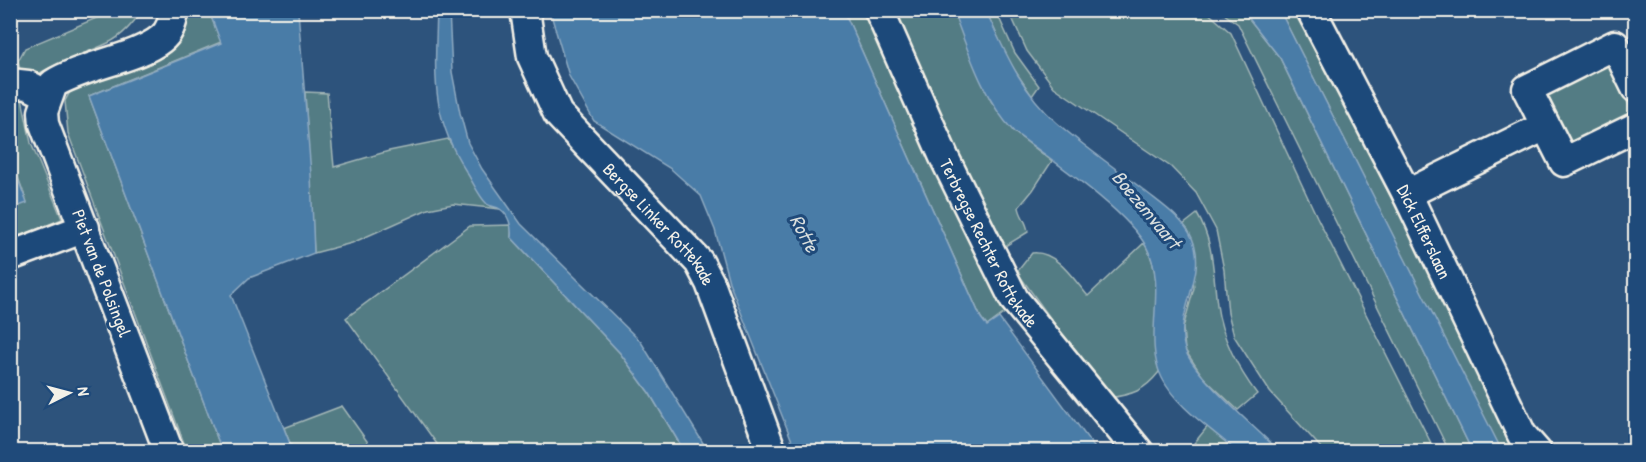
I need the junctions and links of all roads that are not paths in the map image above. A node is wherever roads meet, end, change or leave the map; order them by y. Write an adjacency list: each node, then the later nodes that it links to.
1 (174, 10): 7 (street)
2 (525, 10): 14 (street, Bergse Linker Rottekade)
3 (879, 10): 15 (street, Terbregse Rechter Rottekade)
4 (1311, 10): 10 (street, Dick Elfferslaan)
5 (10, 83): 7 (street)
6 (1634, 83): 8 (street)
7 (48, 95): 11 (street, Piet van de Polsingel)
8 (1545, 126): 9 (street); 10 (street)
9 (1635, 127)
10 (1407, 194): 16 (street, Dick Elfferslaan)
11 (85, 228): 12 (street); 13 (street, Piet van de Polsingel)
12 (10, 256)
13 (165, 450)
14 (772, 452)
15 (1139, 452)
16 (1537, 452)

